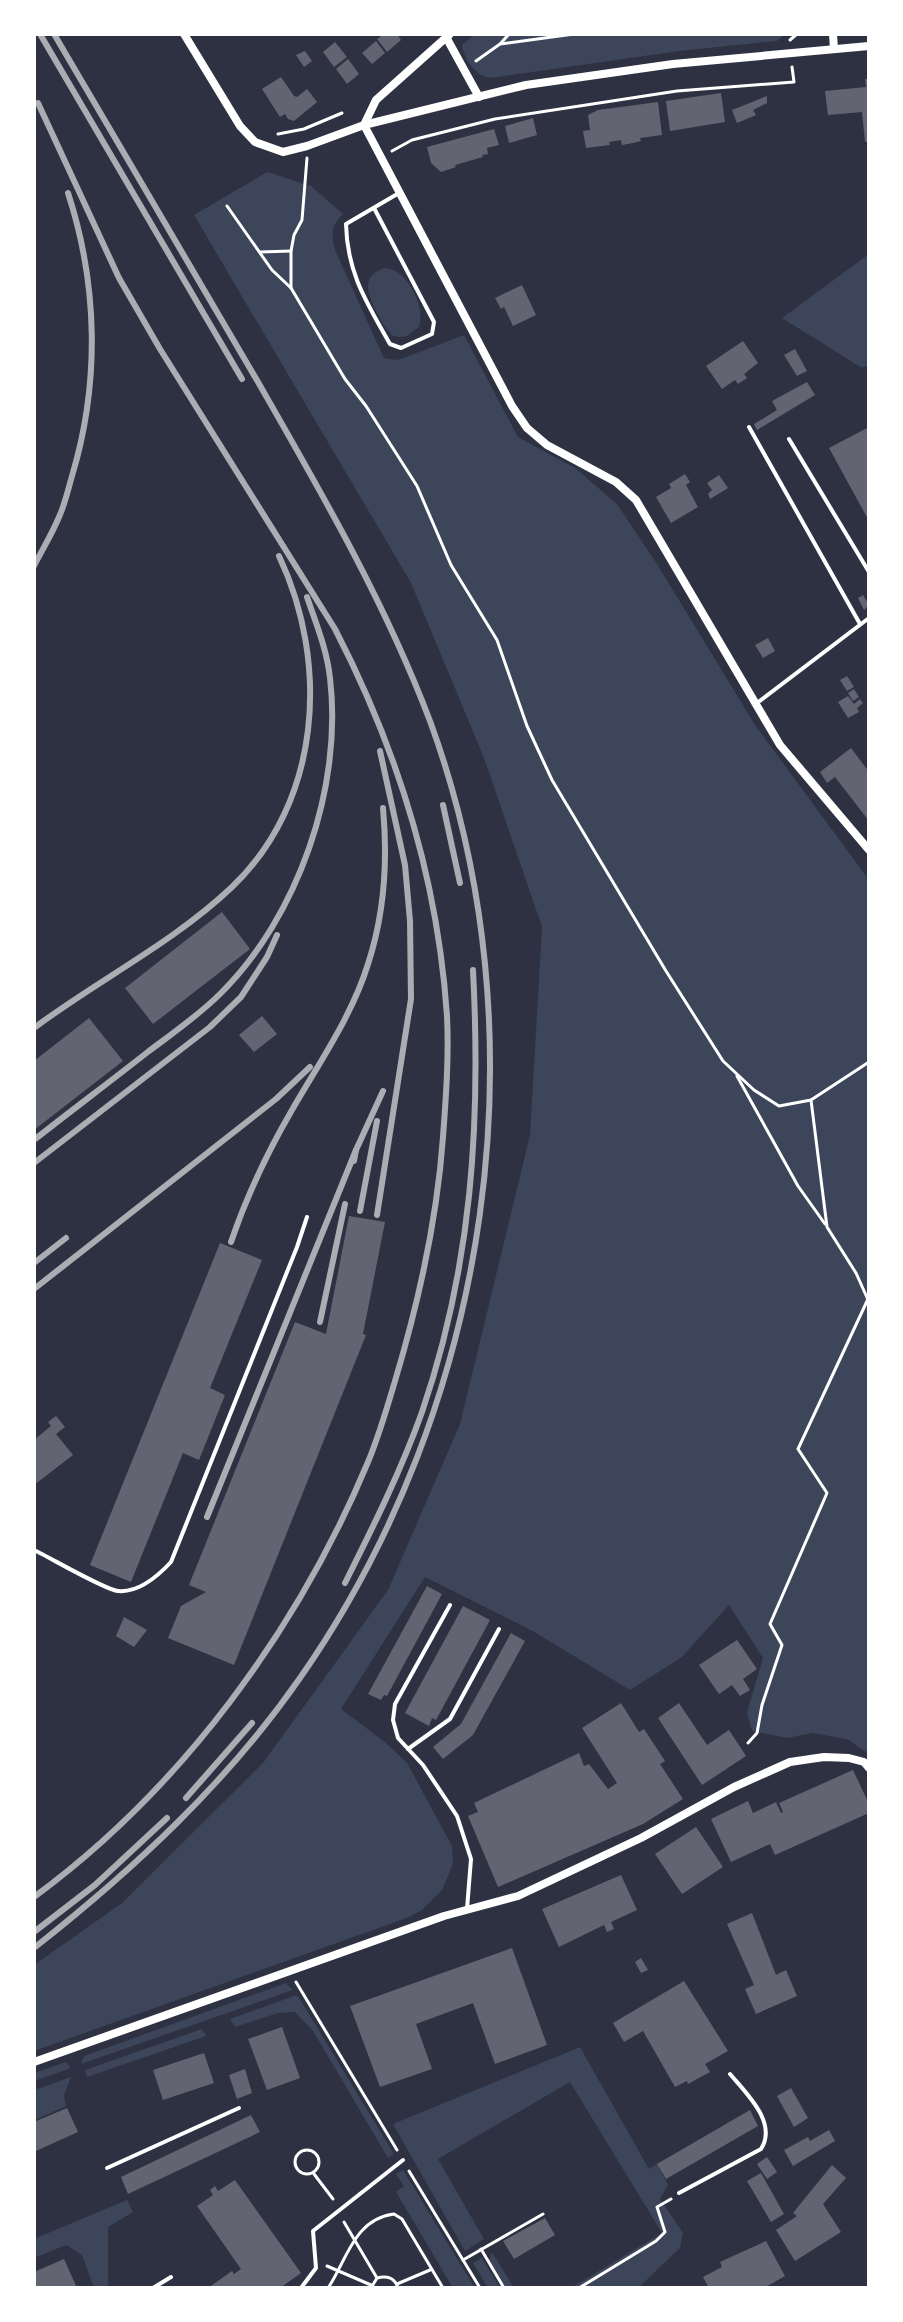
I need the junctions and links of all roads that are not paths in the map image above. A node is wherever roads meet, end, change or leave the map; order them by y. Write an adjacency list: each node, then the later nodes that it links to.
1 (184, 34): 7 (street)
2 (833, 34): 5 (street)
3 (448, 36): 6 (street); 7 (street)
4 (869, 46): 5 (street)
5 (834, 49): 6 (street)
6 (479, 97): 7 (street)
7 (364, 125): 8 (street)
8 (400, 193): 9 (lane); 15 (street)
9 (374, 208): 9 (lane)
10 (749, 427): 14 (lane)
11 (789, 439): 12 (lane)
12 (869, 572)
13 (869, 618): 14 (lane)
14 (860, 624): 15 (lane)
15 (755, 704): 16 (street)
16 (869, 850)
17 (307, 1217): 18 (lane)
18 (34, 1550)
19 (450, 1605): 21 (lane)
20 (499, 1629): 21 (lane)
21 (408, 1749): 23 (lane)
22 (869, 1768): 23 (street)
23 (467, 1909): 24 (street)
24 (34, 2062)
25 (730, 2074): 29 (lane)
26 (239, 2108): 28 (lane)
27 (403, 2160): 32 (lane)
28 (107, 2168)
29 (679, 2193)
30 (171, 2277): 31 (lane)
31 (153, 2288)
32 (301, 2288)

